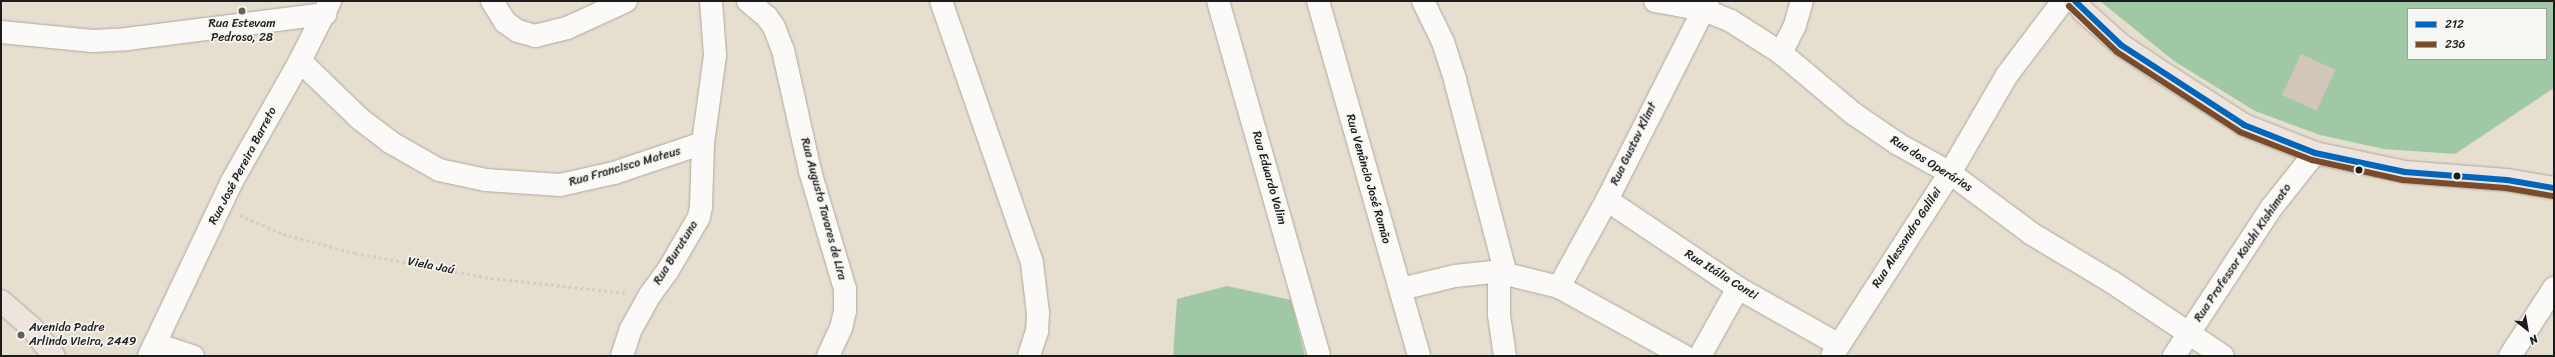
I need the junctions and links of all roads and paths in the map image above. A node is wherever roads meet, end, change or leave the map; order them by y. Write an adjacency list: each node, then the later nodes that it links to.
1 (626, 1): 12 (street)
2 (711, 1): 18 (street)
3 (748, 1): 37 (street, Rua Augusto Tavares de Lira)
4 (940, 1): 38 (street)
5 (1218, 1): 39 (street, Rua Eduardo Valim)
6 (1318, 1): 28 (street, Rua Venâncio José Romão)
7 (1423, 1): 24 (street)
8 (1655, 1): 13 (street, Rua dos Operários)
9 (1802, 1): 16 (street)
10 (2063, 1): 20 (street, Rua Alessandro Galilei)
11 (2075, 1): 19 (main road)
12 (494, 2)
13 (1706, 6): 16 (street, Rua dos Operários); 22 (street, Rua Gustav Klimt)
14 (328, 8): 15 (street); 17 (street, Rua José Pereira Barreto)
15 (1, 32)
16 (1781, 53): 20 (street, Rua dos Operários)
17 (300, 61): 18 (street, Rua Francisco Mateus); 23 (street, Rua José Pereira Barreto)
18 (702, 143): 29 (street, Rua Burutuna)
19 (2315, 153): 21 (main road); 31 (street, Rua Professor Koichi Kishimoto)
20 (1950, 173): 31 (street, Rua dos Operários); 33 (street, Rua Alessandro Galilei)
21 (2554, 188)
22 (1607, 200): 25 (street, Rua Gustav Klimt); 26 (street, Rua Itália Conti)
23 (219, 206): 29 (path, Viela Jaú); 32 (street, Rua José Pereira Barreto)
24 (1503, 274): 25 (street); 28 (street); 41 (street)
25 (1559, 287): 42 (street)
26 (1738, 288): 33 (street, Rua Itália Conti); 43 (street)
27 (2554, 288): 46 (street)
28 (1401, 289): 40 (street, Rua Venâncio José Romão)
29 (650, 295): 36 (street, Rua Burutuna)
30 (1, 301): 34 (main road)
31 (2189, 332): 44 (street, Rua Professor Koichi Kishimoto); 45 (street, Rua dos Operários)
32 (152, 350): 35 (street)
33 (1835, 350)
34 (54, 356)
35 (193, 356)
36 (622, 356)
37 (828, 356)
38 (1029, 356)
39 (1319, 356)
40 (1419, 356)
41 (1505, 356)
42 (1684, 356)
43 (1700, 356)
44 (2174, 356)
45 (2223, 356)
46 (2510, 356)

